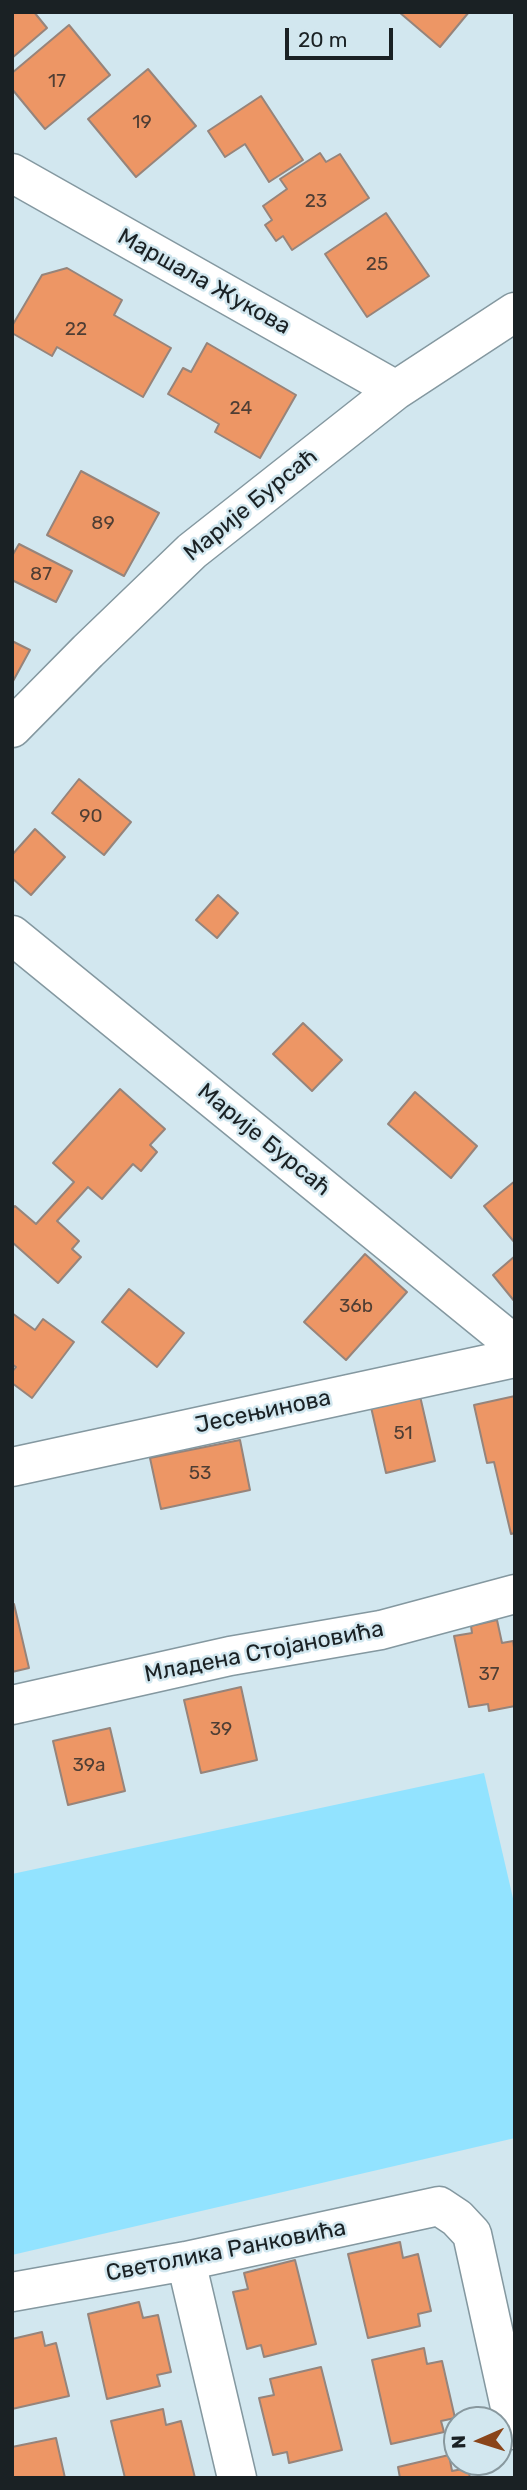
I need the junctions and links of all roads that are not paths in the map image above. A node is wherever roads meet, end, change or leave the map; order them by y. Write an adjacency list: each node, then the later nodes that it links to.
1 (12, 173): 3 (street, Маршала Жукова)
2 (515, 312): 3 (street, Марије Бурсаћ)
3 (396, 390): 4 (street, Марије Бурсаћ)
4 (12, 728)
5 (12, 934): 6 (street, Марије Бурсаћ)
6 (515, 1345)
7 (515, 1358): 8 (street, Јесењинова)
8 (12, 1466)
9 (515, 1594): 10 (street, Младена Стојановића)
10 (12, 1705)
11 (186, 2261): 12 (street, Светолика Ранковића); 13 (street, Светолика Ранковића); 14 (street)
12 (12, 2292)
13 (515, 2430)
14 (237, 2478)

